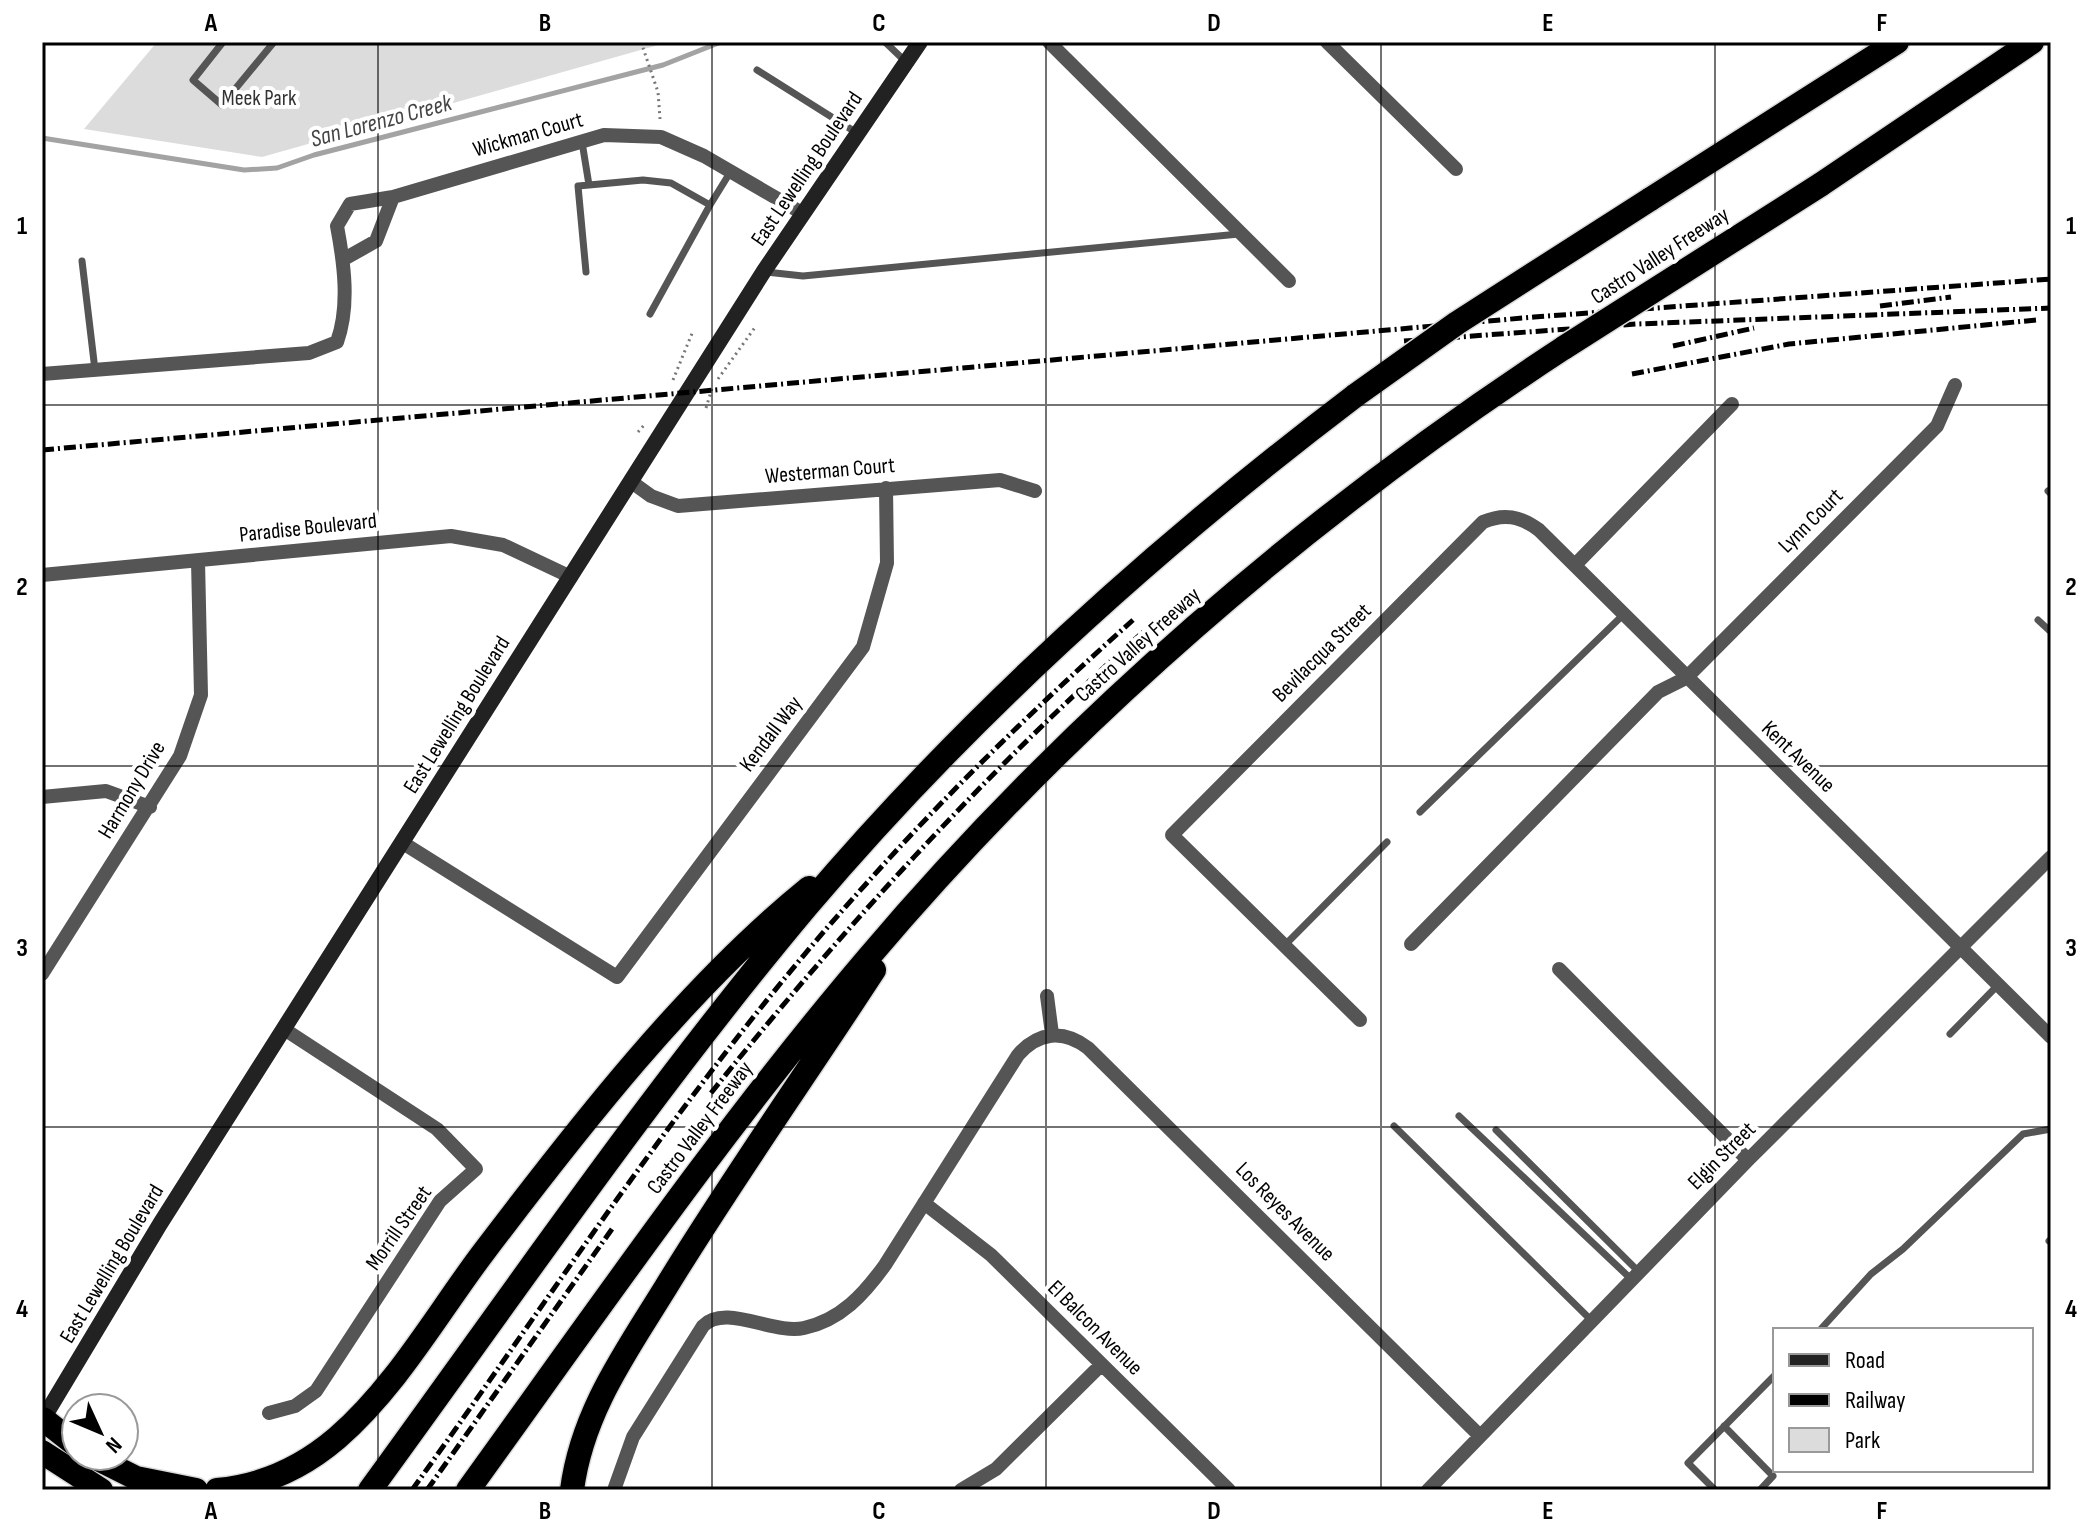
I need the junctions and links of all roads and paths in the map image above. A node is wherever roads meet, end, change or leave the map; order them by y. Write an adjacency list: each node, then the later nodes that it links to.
1 (223, 42): 2 (lane)
2 (274, 42)
3 (641, 42): 13 (path)
4 (885, 42): 10 (lane)
5 (920, 42): 10 (main road, East Lewelling Boulevard)
6 (1049, 42): 21 (street)
7 (1327, 42): 15 (street)
8 (1897, 42): 55 (highway, bridge)
9 (2032, 42): 57 (highway, Castro Valley Freeway, bridge)
10 (906, 62): 12 (main road, East Lewelling Boulevard)
11 (757, 70): 12 (lane)
12 (857, 133): 20 (main road, East Lewelling Boulevard)
13 (661, 137): 14 (street, Wickman Court); 16 (street, Wickman Court)
14 (582, 142): 17 (lane); 18 (street, Wickman Court)
15 (1456, 169)
16 (731, 171): 19 (lane); 20 (street, Wickman Court)
17 (589, 185): 19 (lane); 25 (lane)
18 (393, 197): 22 (street); 22 (street, Wickman Court)
19 (710, 205): 27 (lane)
20 (802, 213): 24 (main road, East Lewelling Boulevard)
21 (1241, 234): 24 (lane); 26 (street)
22 (344, 259): 30 (street, Wickman Court)
23 (82, 261): 30 (lane)
24 (764, 271): 38 (main road, East Lewelling Boulevard)
25 (586, 272)
26 (1289, 281)
27 (650, 314)
28 (756, 326): 35 (path)
29 (693, 331): 33 (path)
30 (95, 370): 31 (street)
31 (42, 374)
32 (1955, 385): 49 (street, Lynn Court)
33 (667, 390)
34 (1732, 404): 43 (street)
35 (706, 408)
36 (647, 422): 37 (path)
37 (638, 432)
38 (633, 483): 39 (street, Westerman Court); 45 (main road, East Lewelling Boulevard)
39 (886, 488): 40 (street, Westerman Court); 54 (street, Kendall Way)
40 (1035, 491)
41 (1510, 516): 43 (street, Kent Avenue); 59 (street, Bevilacqua Street)
42 (198, 561): 44 (street, Paradise Boulevard); 45 (street, Paradise Boulevard); 51 (street, Harmony Drive)
43 (1575, 565): 46 (street, Kent Avenue)
44 (42, 575)
45 (571, 577): 54 (main road, East Lewelling Boulevard)
46 (1623, 615): 49 (street, Kent Avenue); 52 (lane)
47 (2038, 620): 48 (lane)
48 (2051, 632)
49 (1686, 678): 58 (street, Lynn Court); 60 (street, Kent Avenue)
50 (42, 797): 51 (street)
51 (150, 807): 62 (street, Harmony Drive)
52 (1420, 812)
53 (1387, 842): 59 (lane)
54 (403, 843): 66 (main road, East Lewelling Boulevard)
55 (863, 843): 90 (highway); 91 (highway)
56 (2051, 857): 60 (street, Elgin Street)
57 (922, 895): 92 (highway, Castro Valley Freeway); 93 (highway)
58 (1411, 944)
59 (1284, 946): 65 (street)
60 (1961, 948): 63 (street, Kent Avenue); 74 (street, Elgin Street)
61 (1559, 969): 74 (street)
62 (42, 974)
63 (1998, 985): 68 (lane); 69 (street, Kent Avenue)
64 (1047, 996): 67 (street)
65 (1360, 1020)
66 (284, 1029): 81 (street, Morrill Street); 82 (main road, East Lewelling Boulevard)
67 (1052, 1034): 75 (street); 85 (street, Los Reyes Avenue)
68 (1950, 1034)
69 (2051, 1037)
70 (1459, 1116): 76 (lane)
71 (1394, 1126): 77 (lane)
72 (2051, 1129): 78 (lane)
73 (1496, 1130): 76 (lane)
74 (1748, 1160): 76 (street, Elgin Street)
75 (924, 1203): 79 (street, El Balcon Avenue); 94 (street)
76 (1635, 1276): 77 (street, Elgin Street)
77 (1591, 1320): 85 (street, Elgin Street)
78 (1822, 1328)
79 (1101, 1365): 95 (street); 96 (street, El Balcon Avenue)
80 (1773, 1377): 83 (lane)
81 (269, 1413)
82 (43, 1419): 84 (highway)
83 (1724, 1426): 98 (lane); 99 (lane)
84 (60, 1432)
85 (1478, 1434): 97 (street, Elgin Street)
86 (42, 1452): 88 (highway)
87 (124, 1472): 89 (highway)
88 (101, 1490)
89 (196, 1490)
90 (217, 1490)
91 (370, 1490)
92 (468, 1490)
93 (572, 1490)
94 (614, 1490)
95 (961, 1490)
96 (1229, 1490)
97 (1428, 1490)
98 (1715, 1490)
99 (1760, 1490)

